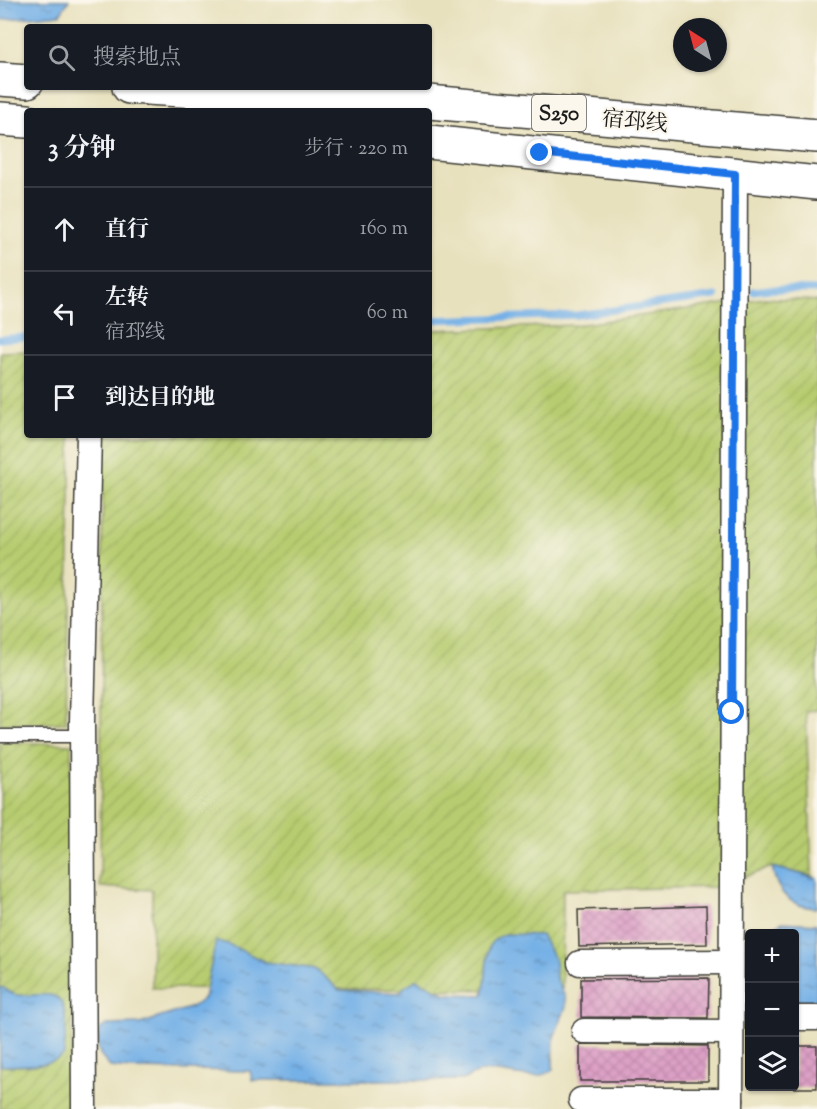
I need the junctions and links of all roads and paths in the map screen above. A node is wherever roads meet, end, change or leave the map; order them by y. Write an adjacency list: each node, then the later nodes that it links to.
1 (0, 79): 2 (main road)
2 (24, 81)
3 (159, 90): 4 (main road, 宿邳线 / S250)
4 (300, 104): 7 (main road, 宿邳线 / S250)
5 (0, 119): 6 (main road)
6 (24, 121)
7 (817, 136)
8 (432, 142): 9 (main road, 宿邳线 / S250)
9 (735, 174): 10 (main road, 宿邳线 / S250); 14 (street)
10 (817, 183)
11 (89, 438): 13 (street)
12 (0, 736): 13 (lane)
13 (82, 736): 22 (street)
14 (730, 962): 15 (street); 18 (street)
15 (580, 963)
16 (799, 1018): 17 (street)
17 (817, 1018)
18 (737, 1023): 19 (street); 21 (street)
19 (584, 1031)
20 (581, 1100): 21 (street)
21 (731, 1105)
22 (84, 1109)

